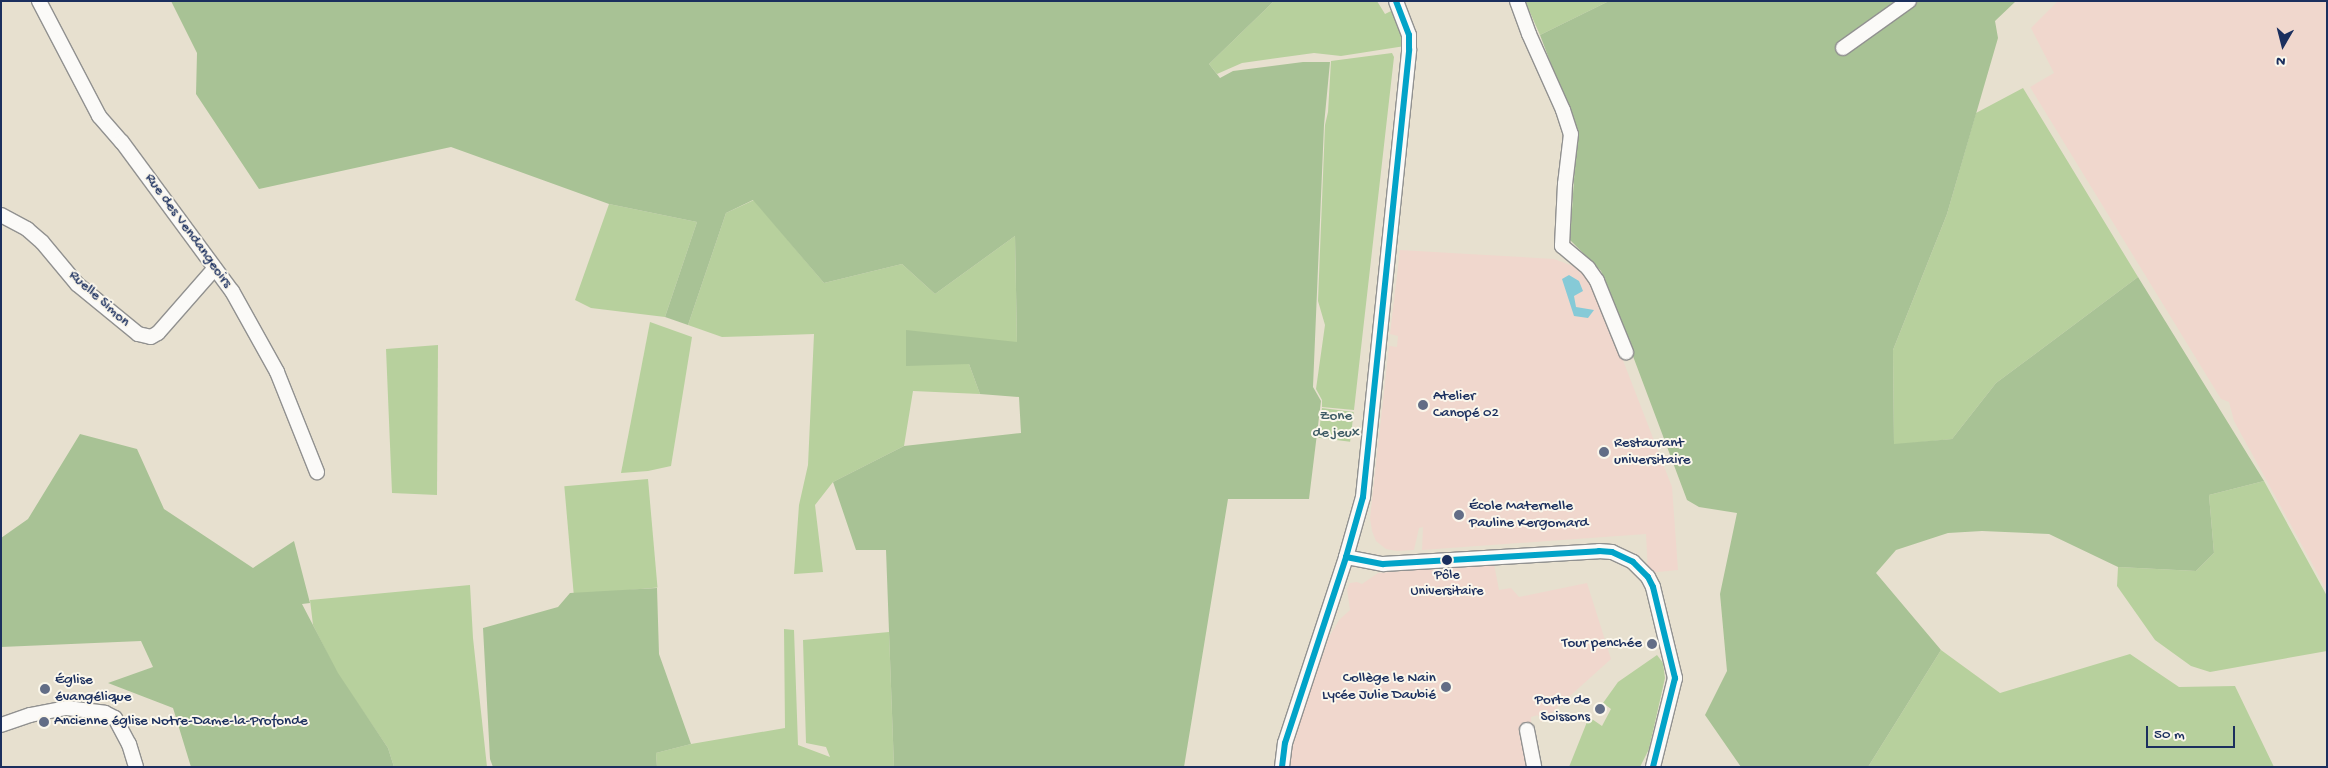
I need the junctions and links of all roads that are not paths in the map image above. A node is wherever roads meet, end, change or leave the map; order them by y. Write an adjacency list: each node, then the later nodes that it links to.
1 (39, 1): 7 (street, Rue des Vendangeoirs)
2 (1396, 1): 10 (street)
3 (1517, 1): 8 (street)
4 (1909, 1): 5 (street)
5 (1843, 48)
6 (1, 215): 7 (street, Ruelle Simon)
7 (215, 268): 9 (street, Rue des Vendangeoirs)
8 (1626, 352)
9 (317, 472)
10 (1346, 557): 14 (street); 16 (street)
11 (1, 725): 13 (street)
12 (1527, 730): 15 (street)
13 (132, 764)
14 (1282, 767)
15 (1534, 767)
16 (1653, 767)

